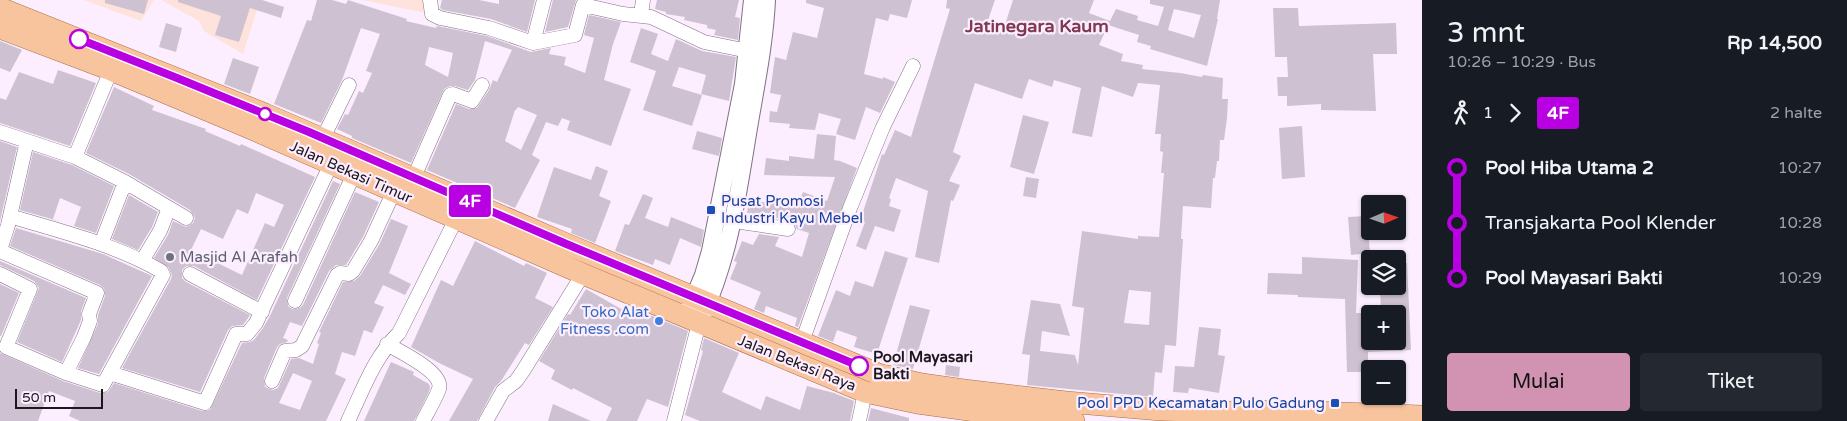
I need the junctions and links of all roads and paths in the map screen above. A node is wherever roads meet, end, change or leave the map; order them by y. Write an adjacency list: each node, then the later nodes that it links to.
1 (430, 0): 9 (street)
2 (544, 0): 9 (street)
3 (643, 0): 7 (street)
4 (752, 0): 10 (street)
5 (767, 0): 15 (street)
6 (0, 8): 17 (main road, Jalan Bekasi Timur)
7 (641, 15): 9 (street); 10 (street)
8 (0, 28): 12 (main road, Jalan Bekasi Timur)
9 (533, 42)
10 (748, 51): 15 (street)
11 (913, 66): 42 (street)
12 (111, 70): 19 (street); 20 (main road, Jalan Bekasi Timur)
13 (349, 85): 17 (street)
14 (482, 85): 22 (street)
15 (749, 85): 30 (street); 38 (street)
16 (0, 132): 18 (street)
17 (323, 138): 22 (main road, Jalan Bekasi Timur)
18 (27, 141): 19 (street); 27 (street)
19 (74, 157): 23 (street)
20 (331, 164): 21 (main road, Jalan Bekasi Timur); 40 (street)
21 (354, 174): 24 (main road, Jalan Bekasi Timur); 39 (street)
22 (414, 177): 25 (main road, Jalan Bekasi Timur)
23 (125, 182): 26 (street); 32 (street)
24 (394, 191): 28 (main road, Jalan Bekasi Timur); 46 (street)
25 (466, 200): 28 (street); 38 (main road, Jalan Bekasi Timur)
26 (169, 208): 29 (street); 34 (street)
27 (10, 216): 32 (street); 33 (street)
28 (450, 216): 37 (main road, Jalan Bekasi Timur); 43 (street)
29 (186, 218)
30 (734, 221): 31 (street); 38 (street)
31 (788, 229)
32 (100, 244): 34 (street)
33 (0, 251): 44 (street)
34 (142, 261): 45 (street)
35 (0, 274): 44 (street)
36 (190, 274): 40 (street)
37 (583, 274): 41 (main road, Jalan Bekasi Timur); 52 (street)
38 (701, 300): 41 (street); 42 (main road, Jalan Bekasi Raya)
39 (295, 301)
40 (262, 312): 45 (street)
41 (692, 320): 47 (main road, Jalan Bekasi Raya); 53 (street)
42 (802, 342): 49 (main road, Jalan Bekasi Raya)
43 (387, 344): 50 (street); 51 (street)
44 (66, 373): 45 (street)
45 (110, 373)
46 (272, 380)
47 (865, 392): 48 (main road, Jalan Bekasi Raya); 54 (street)
48 (974, 416): 55 (main road, Jalan Bekasi Raya)
49 (1422, 416)
50 (348, 421)
51 (423, 421)
52 (486, 421)
53 (674, 421)
54 (858, 421)
55 (1074, 421)

